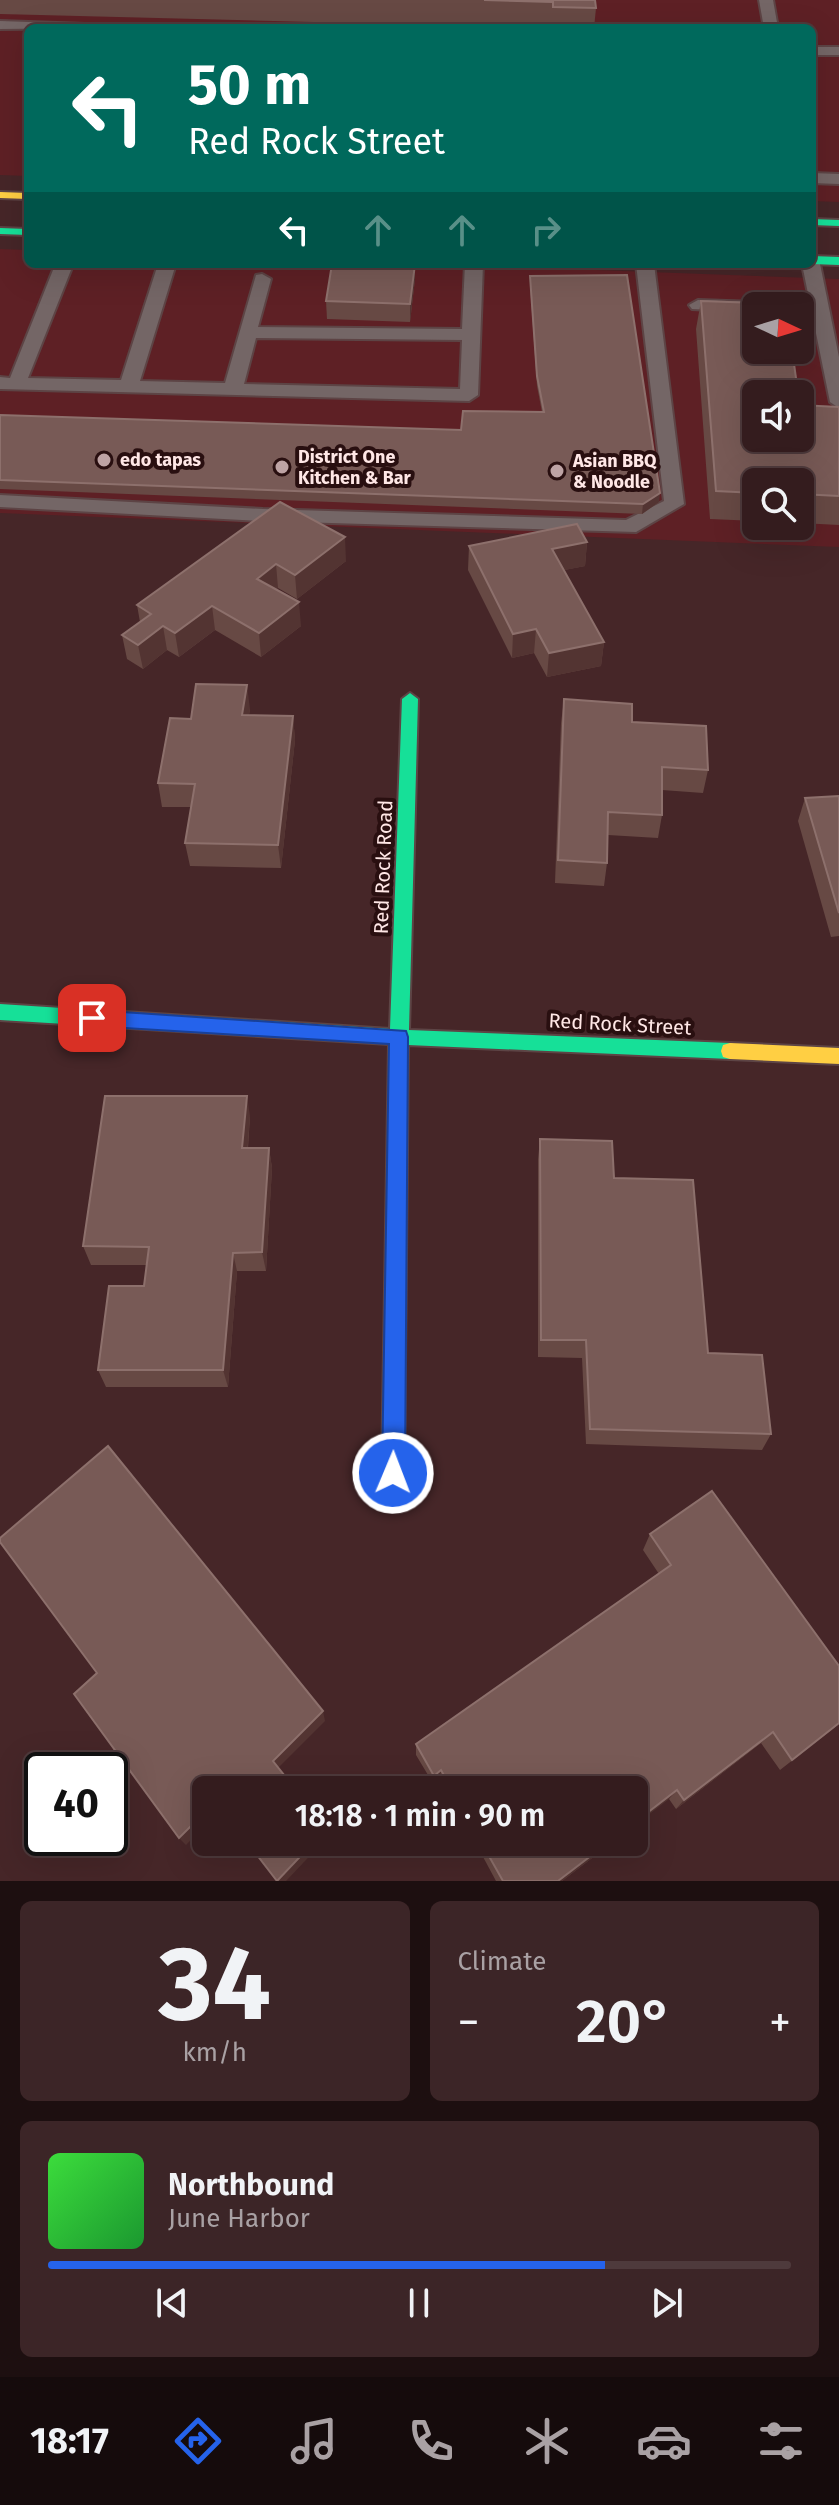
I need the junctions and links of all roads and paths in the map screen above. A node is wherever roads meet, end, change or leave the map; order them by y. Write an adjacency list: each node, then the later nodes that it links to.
1 (766, 0): 2 (lane)
2 (770, 24)
3 (0, 25): 4 (lane)
4 (24, 26)
5 (816, 51): 6 (lane)
6 (839, 51)
7 (816, 178): 8 (lane)
8 (839, 179)
9 (0, 195): 10 (street)
10 (24, 196)
11 (816, 222): 12 (street)
12 (839, 223)
13 (0, 231): 14 (street)
14 (24, 232)
15 (839, 261): 16 (street)
16 (816, 262)
17 (166, 268): 30 (lane)
18 (474, 268): 28 (lane)
19 (645, 268): 33 (lane)
20 (812, 268): 26 (lane)
21 (62, 270): 29 (lane)
22 (262, 279): 27 (lane)
23 (698, 305): 24 (lane)
24 (742, 307)
25 (814, 309): 26 (lane)
26 (820, 309): 32 (lane)
27 (248, 332): 28 (lane); 31 (lane)
28 (472, 335): 31 (lane)
29 (9, 383): 30 (lane)
30 (129, 386): 31 (lane)
31 (233, 389)
32 (839, 402)
33 (0, 501)
34 (410, 699): 36 (street, Red Rock Road)
35 (0, 1012): 36 (street, Red Rock Street)
36 (399, 1037): 37 (street, Red Rock Street); 38 (street)
37 (839, 1056)
38 (393, 1473)

